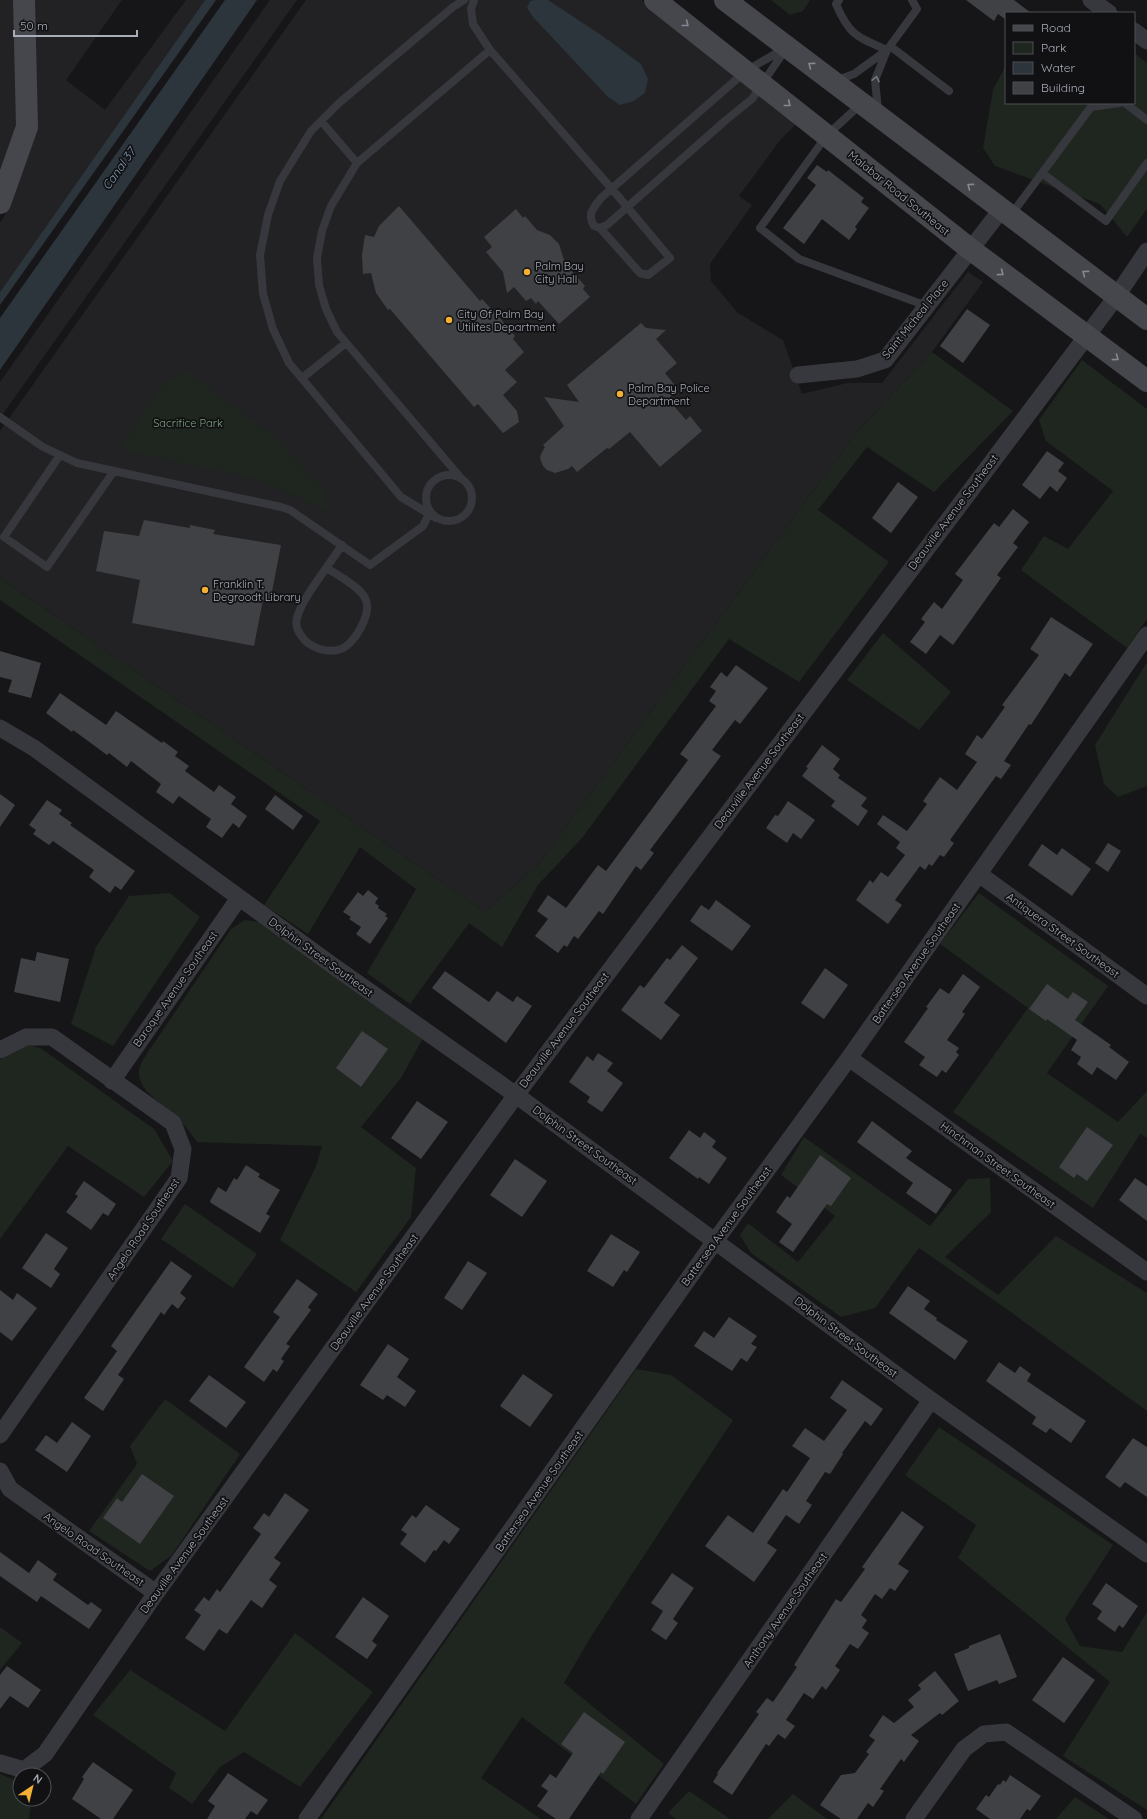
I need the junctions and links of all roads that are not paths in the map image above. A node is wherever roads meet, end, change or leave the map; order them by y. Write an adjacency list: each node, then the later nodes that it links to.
1 (24, 0): 30 (main road)
2 (464, 0): 24 (lane)
3 (474, 0): 14 (lane)
4 (655, 0): 15 (main road, Malabar Road Southeast, one-way to 15)
5 (725, 0): 12 (main road)
6 (839, 0): 13 (lane)
7 (912, 0): 13 (lane)
8 (1091, 0): 9 (street)
9 (1108, 12)
10 (1135, 32): 11 (street)
11 (1147, 41)
12 (787, 47): 15 (lane); 16 (main road, one-way to 12); 17 (lane)
13 (888, 48): 16 (lane); 18 (lane); 22 (lane, one-way to 13)
14 (490, 50): 26 (lane); 29 (lane)
15 (746, 71): 17 (main road, Malabar Road Southeast); 29 (lane)
16 (832, 82): 19 (main road)
17 (764, 84): 25 (main road, Malabar Road Southeast, one-way to 25); 31 (lane)
18 (949, 91)
19 (861, 103): 22 (main road); 25 (lane)
20 (1113, 104): 28 (lane)
21 (1126, 104): 23 (lane)
22 (879, 117): 32 (main road, one-way to 22)
23 (1147, 120)
24 (321, 121): 26 (lane); 42 (lane)
25 (826, 135): 34 (main road, Malabar Road Southeast); 37 (lane)
26 (357, 163): 40 (lane)
27 (1147, 163): 28 (lane)
28 (1042, 172): 32 (lane)
29 (612, 189): 31 (lane); 33 (lane)
30 (0, 203)
31 (627, 207): 33 (lane); 33 (lane)
32 (1006, 213): 34 (street, Saint Micheal Place); 36 (main road, one-way to 32)
33 (600, 228)
34 (970, 250): 37 (street, Saint Micheal Place); 39 (main road, Malabar Road Southeast, one-way to 39)
35 (1147, 251): 36 (street, Deauville Avenue Southeast)
36 (1116, 296): 38 (main road); 39 (street, Deauville Avenue Southeast)
37 (927, 306): 41 (street, Saint Micheal Place)
38 (1147, 319)
39 (1085, 336): 43 (main road, Malabar Road Southeast, one-way to 43); 59 (street, Deauville Avenue Southeast)
40 (346, 343): 42 (lane); 47 (lane)
41 (798, 375)
42 (302, 378): 48 (lane)
43 (1147, 381)
44 (0, 417): 45 (lane)
45 (60, 455): 46 (lane); 46 (lane)
46 (114, 471): 49 (lane)
47 (460, 477): 48 (lane); 48 (lane)
48 (433, 516): 49 (lane)
49 (342, 545): 50 (lane)
50 (327, 568): 50 (lane)
51 (1147, 634): 53 (street, Battersea Avenue Southeast)
52 (0, 728): 54 (street, Dolphin Street Southeast)
53 (979, 874): 55 (street, Antiquera Street Southeast); 57 (street, Battersea Avenue Southeast)
54 (239, 898): 58 (street, Baroque Avenue Southeast); 59 (street, Dolphin Street Southeast)
55 (1147, 996)
56 (0, 1050): 58 (street, Angelo Road Southeast)
57 (849, 1058): 60 (street, Battersea Avenue Southeast); 61 (street, Hinchman Street Southeast)
58 (112, 1081): 63 (street, Angelo Road Southeast)
59 (516, 1095): 60 (street, Dolphin Street Southeast); 66 (street, Deauville Avenue Southeast)
60 (715, 1241): 62 (street, Dolphin Street Southeast); 68 (street, Battersea Avenue Southeast)
61 (1147, 1272)
62 (931, 1400): 65 (street, Dolphin Street Southeast); 69 (street, Anthony Avenue Southeast)
63 (0, 1435)
64 (0, 1471): 66 (street, Angelo Road Southeast)
65 (1147, 1554)
66 (156, 1593): 67 (street, Deauville Avenue Southeast)
67 (0, 1763)
68 (307, 1819)
69 (639, 1819)
70 (914, 1819): 71 (street)
71 (1134, 1819)

